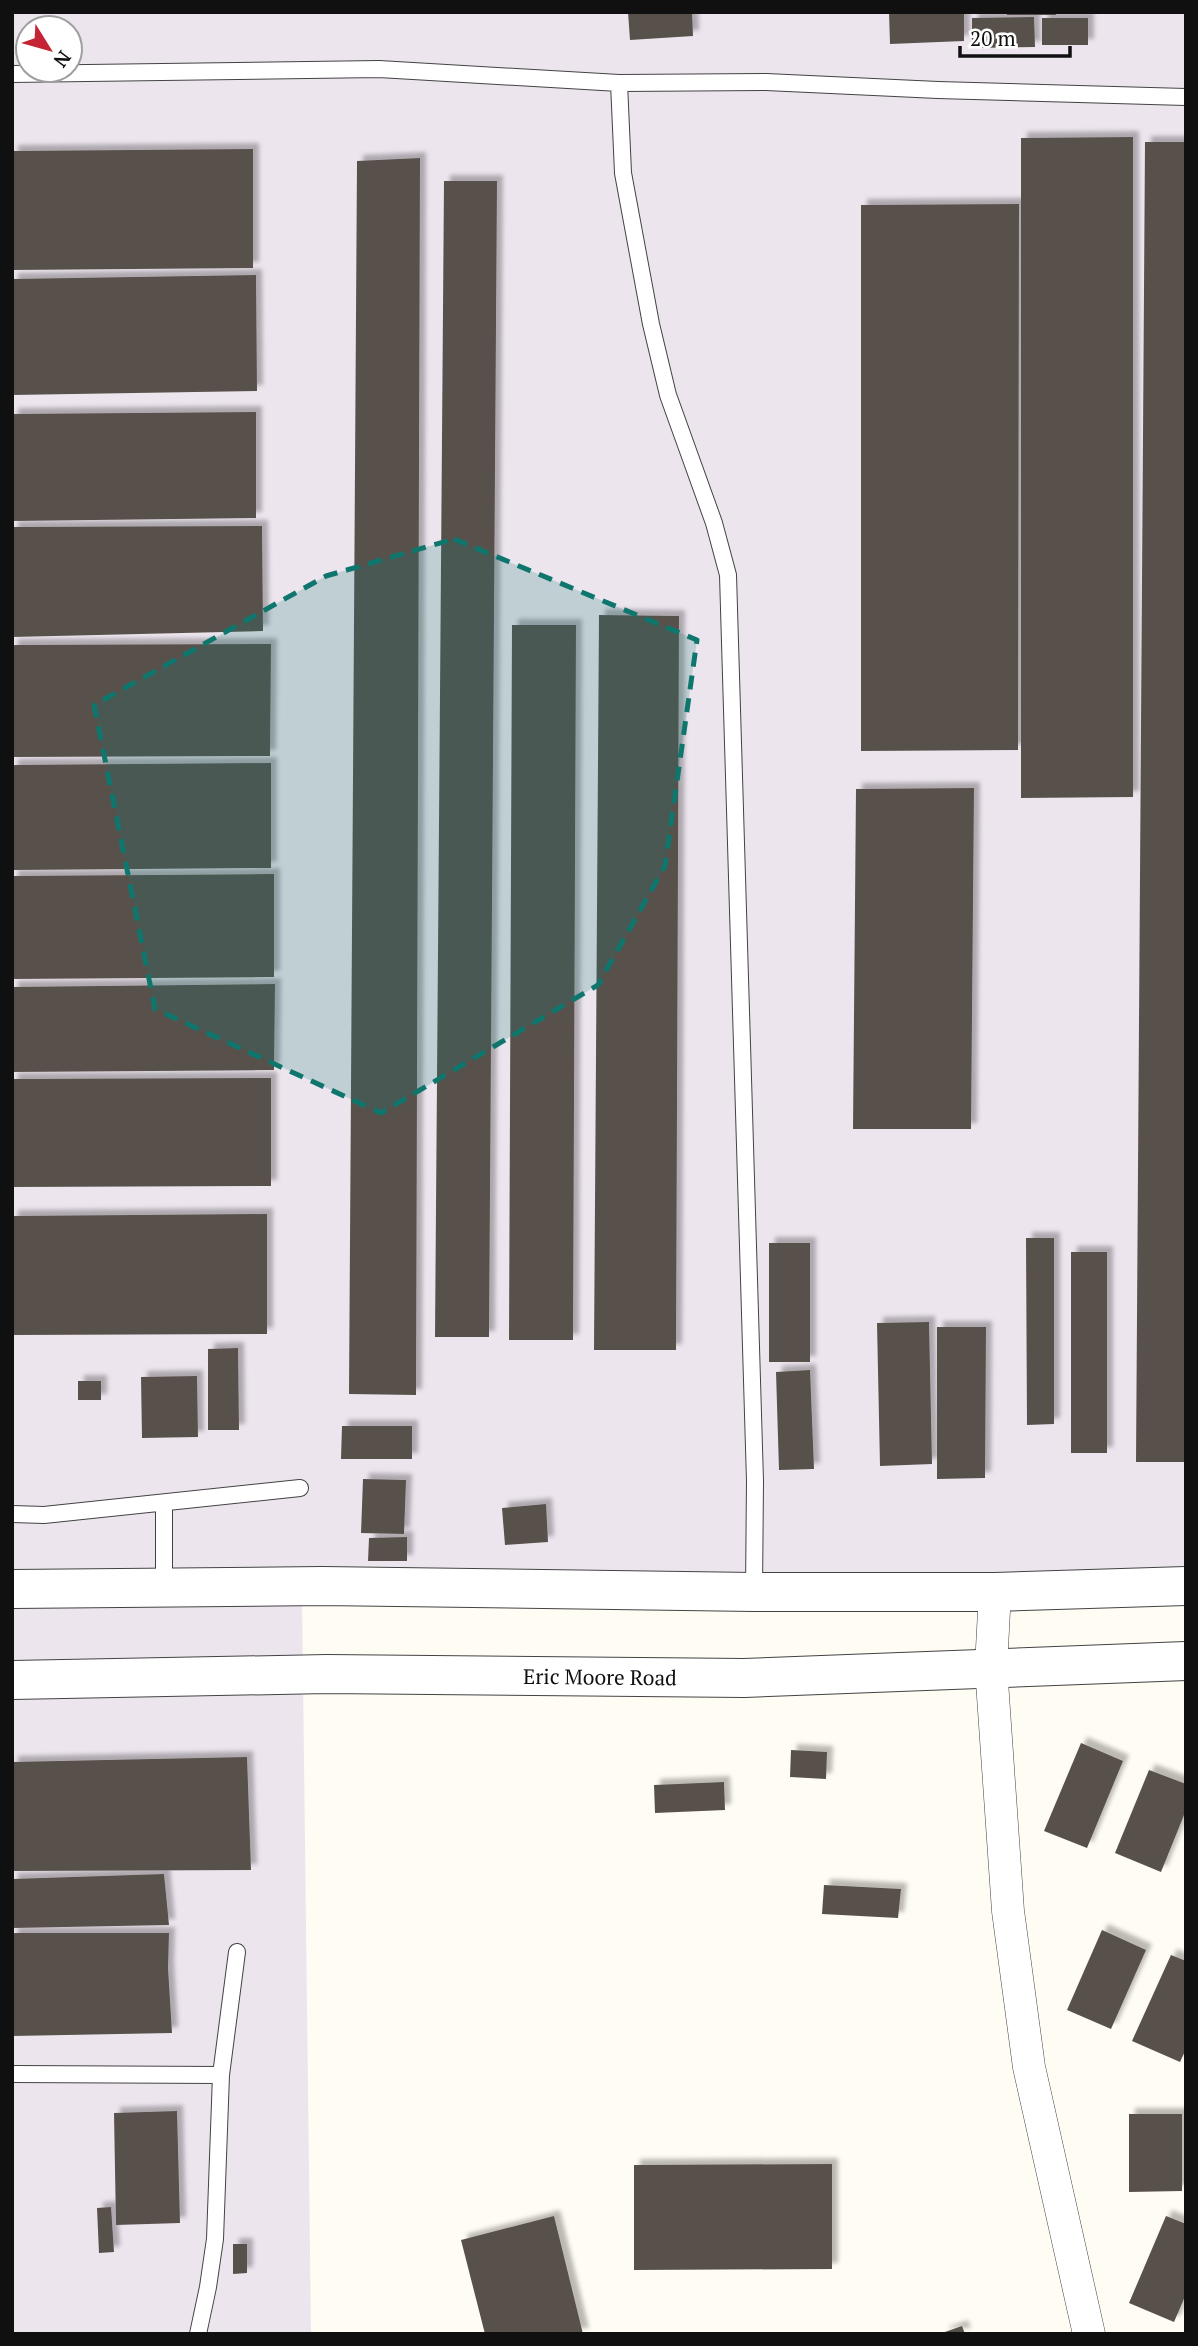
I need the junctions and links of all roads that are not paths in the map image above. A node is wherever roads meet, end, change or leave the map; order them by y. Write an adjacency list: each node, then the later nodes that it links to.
1 (12, 74): 2 (lane)
2 (619, 83): 3 (lane); 10 (lane)
3 (1186, 97)
4 (300, 1488): 5 (lane)
5 (164, 1503): 6 (lane); 8 (lane)
6 (12, 1514)
7 (1186, 1586): 11 (street)
8 (164, 1588): 9 (street); 10 (street)
9 (12, 1589)
10 (754, 1592): 11 (street)
11 (995, 1592): 13 (street)
12 (1186, 1661): 13 (street, Eric Moore Road)
13 (991, 1667): 14 (street, Eric Moore Road); 19 (street)
14 (12, 1679)
15 (237, 1952): 17 (lane)
16 (12, 2074): 17 (lane)
17 (221, 2075): 18 (lane)
18 (198, 2334)
19 (1089, 2334)

